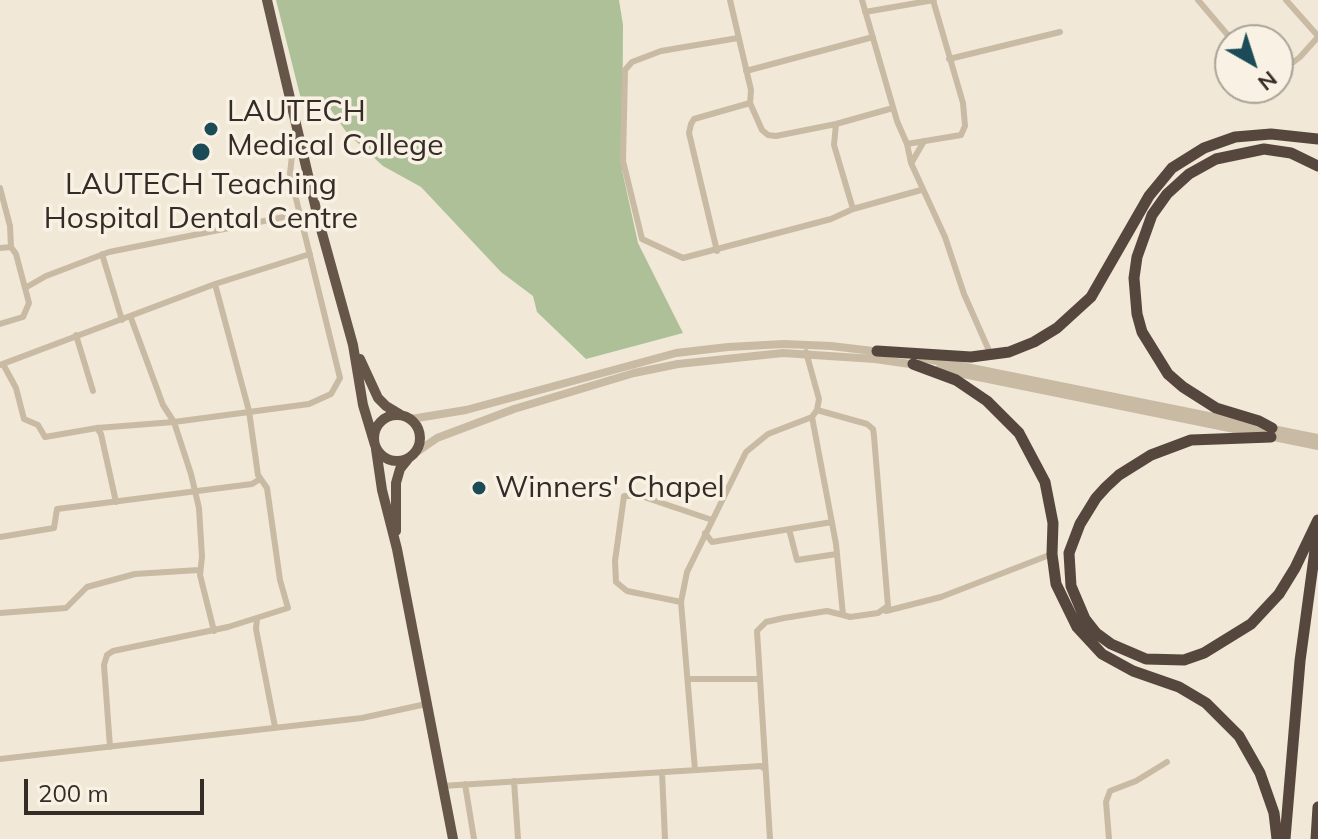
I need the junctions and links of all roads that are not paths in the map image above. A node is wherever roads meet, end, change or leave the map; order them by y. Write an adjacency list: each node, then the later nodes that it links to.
1 (267, 0): 19 (highway)
2 (730, 0): 12 (street)
3 (862, 0): 7 (street)
4 (934, 0): 7 (street); 13 (street)
5 (1198, 0): 8 (street)
6 (1286, 0): 10 (street)
7 (865, 12): 11 (street)
8 (1218, 24)
9 (1060, 32): 13 (street)
10 (1318, 36): 14 (street)
11 (873, 37): 15 (street); 17 (street)
12 (738, 38): 15 (street); 31 (street)
13 (949, 59): 21 (street)
14 (1294, 62)
15 (746, 71): 16 (street)
16 (750, 103): 18 (street); 31 (street)
17 (893, 108): 18 (street); 22 (street)
18 (836, 124): 27 (street)
19 (300, 136): 28 (street); 40 (highway)
20 (1318, 139): 44 (highway)
21 (924, 141): 22 (street); 23 (street)
22 (907, 144): 23 (street)
23 (911, 163): 26 (street)
24 (1318, 166): 57 (highway)
25 (0, 188): 29 (street)
26 (921, 190): 27 (street); 44 (street)
27 (853, 209): 31 (street)
28 (299, 214): 32 (street); 33 (street)
29 (11, 247): 30 (street); 35 (street)
30 (0, 248)
31 (717, 251)
32 (102, 254): 35 (street); 37 (street)
33 (310, 254): 34 (street); 52 (street)
34 (215, 284): 36 (street); 52 (street)
35 (25, 288): 38 (street)
36 (131, 318): 37 (street); 55 (street)
37 (122, 320): 39 (street)
38 (0, 324)
39 (76, 335): 47 (street); 50 (street)
40 (353, 345): 53 (highway); 60 (highway)
41 (805, 349): 42 (street); 43 (street); 45 (street); 46 (street); 51 (street)
42 (877, 351): 44 (highway); 57 (street)
43 (676, 353): 45 (street); 48 (street)
44 (991, 355)
45 (678, 364): 49 (street)
46 (913, 364): 57 (street); 74 (highway)
47 (2, 365): 56 (street)
48 (607, 371): 49 (street); 53 (street)
49 (609, 381): 61 (street)
50 (93, 391)
51 (817, 410): 54 (street); 77 (street)
52 (249, 411): 55 (street); 62 (street)
53 (407, 417): 60 (highway); 61 (highway)
54 (812, 417): 65 (street); 67 (street)
55 (174, 422): 56 (street); 63 (street)
56 (99, 431): 64 (street)
57 (1272, 433): 58 (street); 66 (highway)
58 (1311, 439): 59 (street)
59 (1318, 446)
60 (376, 447): 61 (highway); 72 (highway)
61 (412, 456): 72 (highway)
62 (260, 479): 63 (street); 80 (street)
63 (194, 492): 64 (street); 75 (street)
64 (116, 502): 71 (street)
65 (712, 520): 70 (street); 76 (street)
66 (1318, 520)
67 (832, 522): 69 (street); 73 (street)
68 (1318, 528): 103 (highway)
69 (789, 529): 70 (street); 73 (street)
70 (705, 533): 76 (street)
71 (0, 536)
72 (397, 549): 84 (highway)
73 (837, 554): 79 (street)
74 (1052, 554): 77 (street); 102 (highway)
75 (199, 570): 78 (street); 81 (street)
76 (681, 602): 82 (street)
77 (885, 611): 79 (street)
78 (0, 613)
79 (843, 615): 83 (street)
80 (257, 619): 81 (street); 85 (street)
81 (214, 631): 86 (street)
82 (688, 679): 83 (street); 90 (street)
83 (760, 679): 89 (street)
84 (426, 704): 85 (street); 94 (highway)
85 (275, 727): 86 (street)
86 (110, 747): 87 (street)
87 (0, 759)
88 (1167, 762): 101 (street)
89 (765, 769): 90 (street); 100 (street)
90 (695, 770): 91 (street)
91 (662, 772): 92 (street); 99 (street)
92 (514, 781): 93 (street); 98 (street)
93 (465, 784): 94 (street); 97 (street)
94 (442, 786): 96 (highway)
95 (1318, 807): 104 (highway)
96 (453, 839)
97 (474, 839)
98 (518, 839)
99 (665, 839)
100 (770, 839)
101 (1109, 839)
102 (1277, 839)
103 (1285, 839)
104 (1316, 839)

